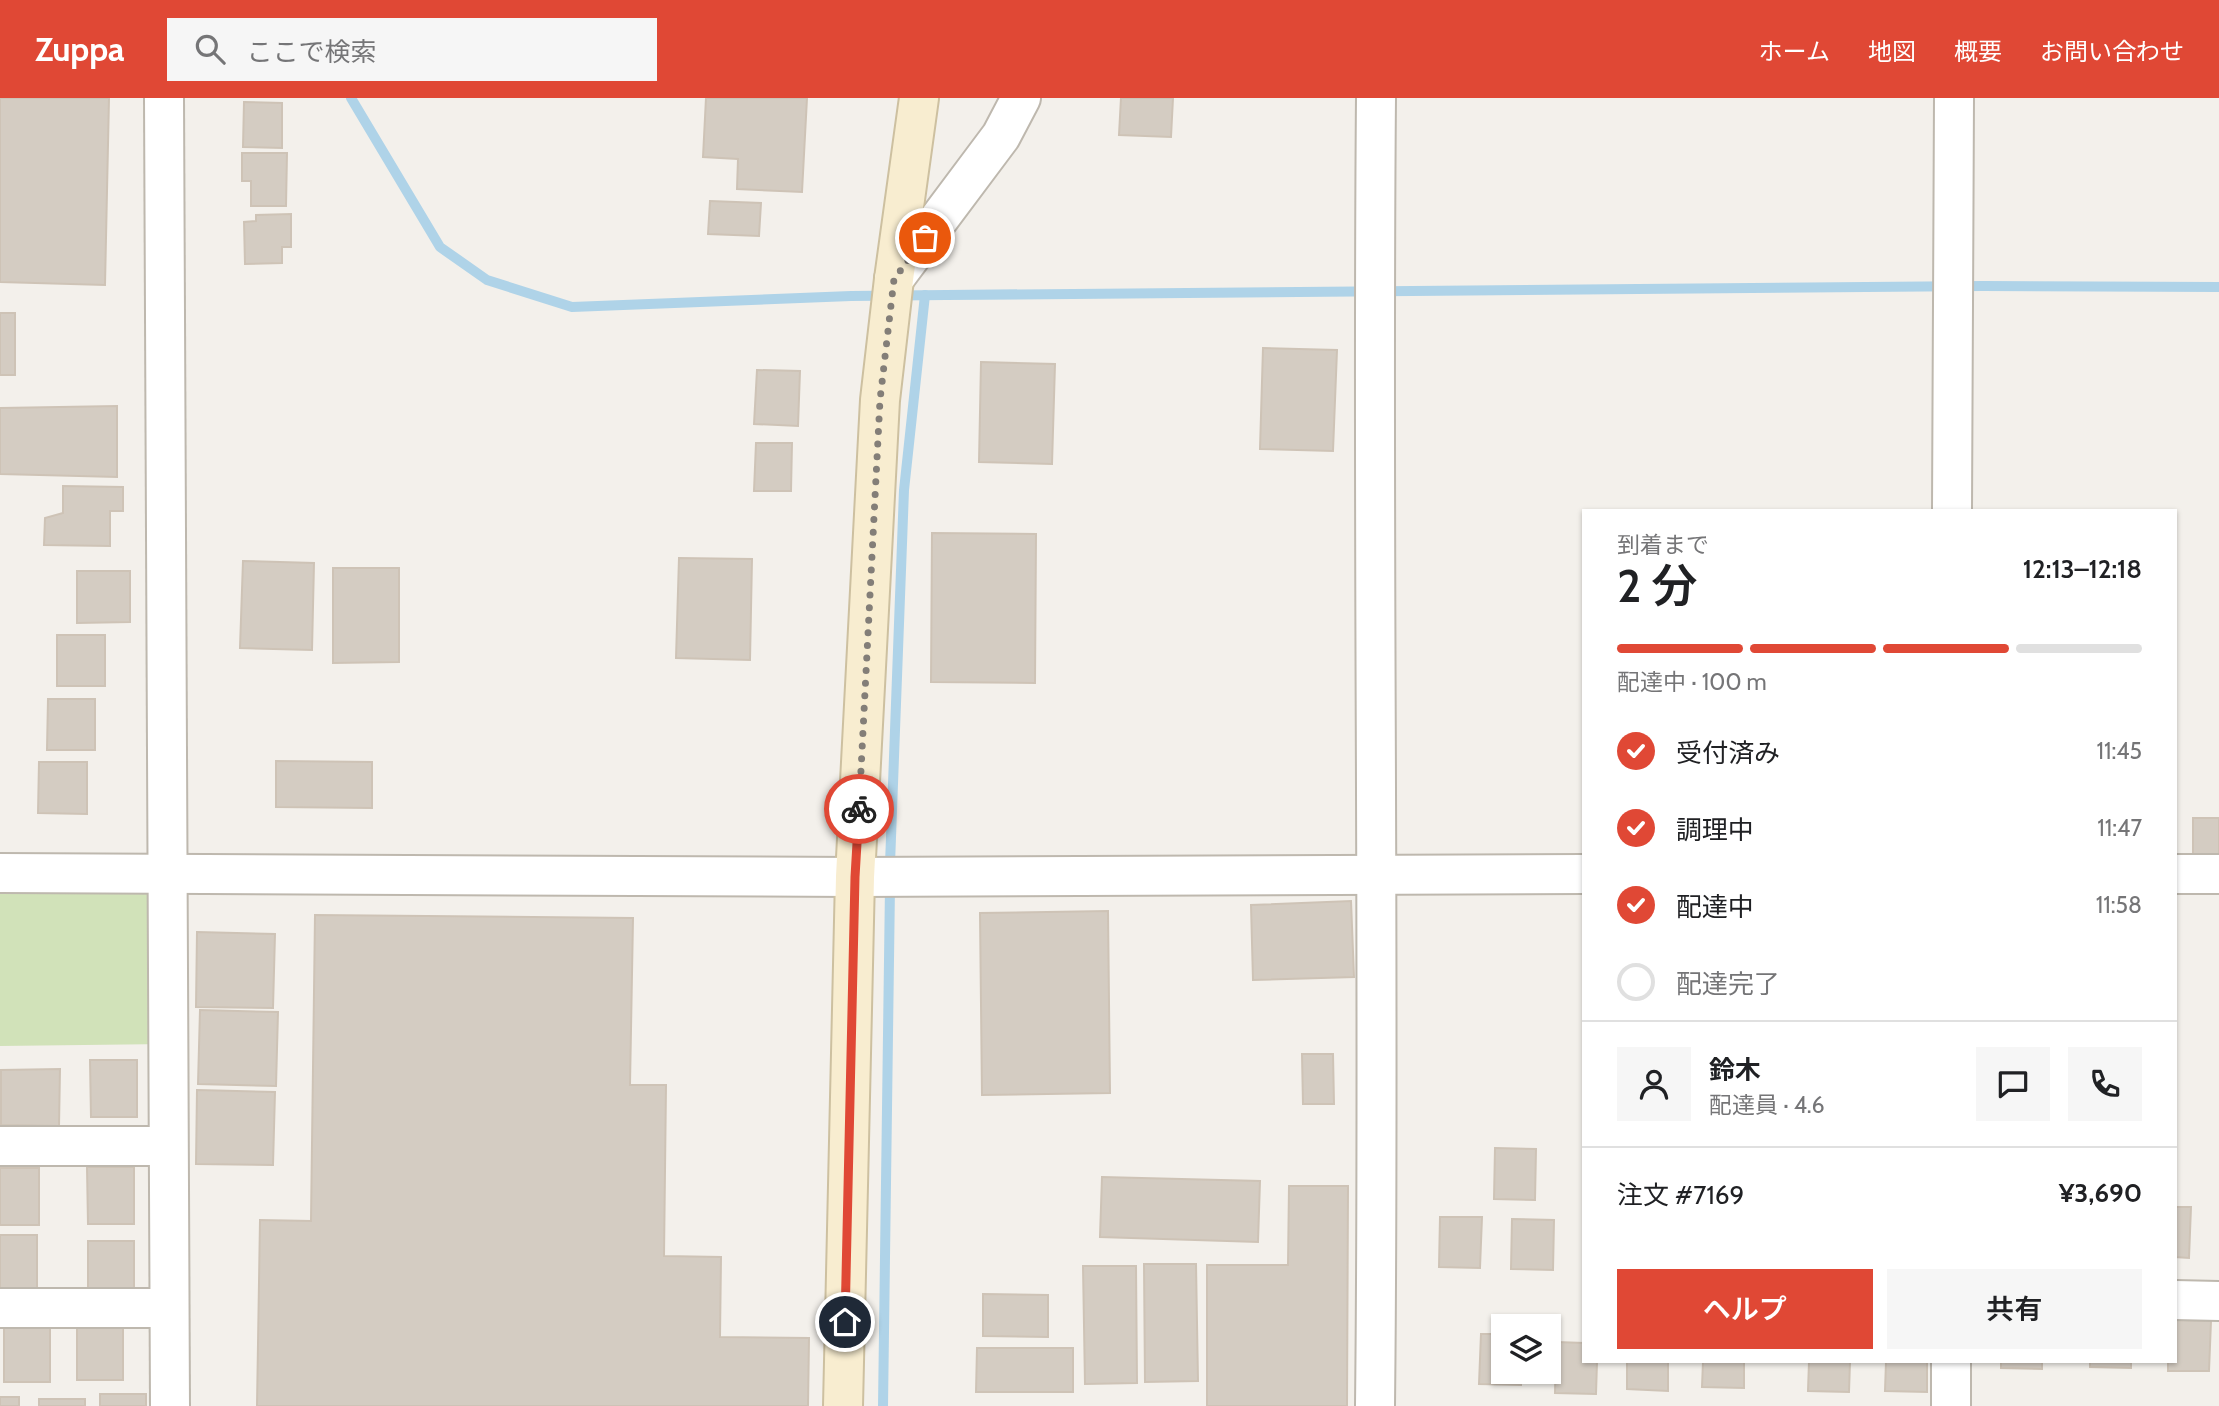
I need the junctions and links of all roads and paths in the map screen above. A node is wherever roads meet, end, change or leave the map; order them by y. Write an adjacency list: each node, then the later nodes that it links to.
1 (164, 98): 9 (street)
2 (919, 98): 6 (main road)
3 (1021, 98): 6 (street)
4 (1376, 98): 10 (street)
5 (1954, 98): 7 (street)
6 (894, 279): 14 (main road)
7 (1952, 509)
8 (0, 873): 9 (street)
9 (167, 874): 14 (street); 16 (street)
10 (1377, 874): 11 (street); 14 (street); 24 (street)
11 (1582, 874)
12 (2177, 874): 13 (street)
13 (2219, 874)
14 (855, 877): 23 (main road)
15 (0, 1146): 16 (street)
16 (168, 1146): 20 (street)
17 (2177, 1300): 18 (street)
18 (2219, 1300)
19 (0, 1308): 20 (street)
20 (169, 1308): 22 (street)
21 (1951, 1363): 25 (street)
22 (170, 1406)
23 (843, 1406)
24 (1375, 1406)
25 (1951, 1406)

